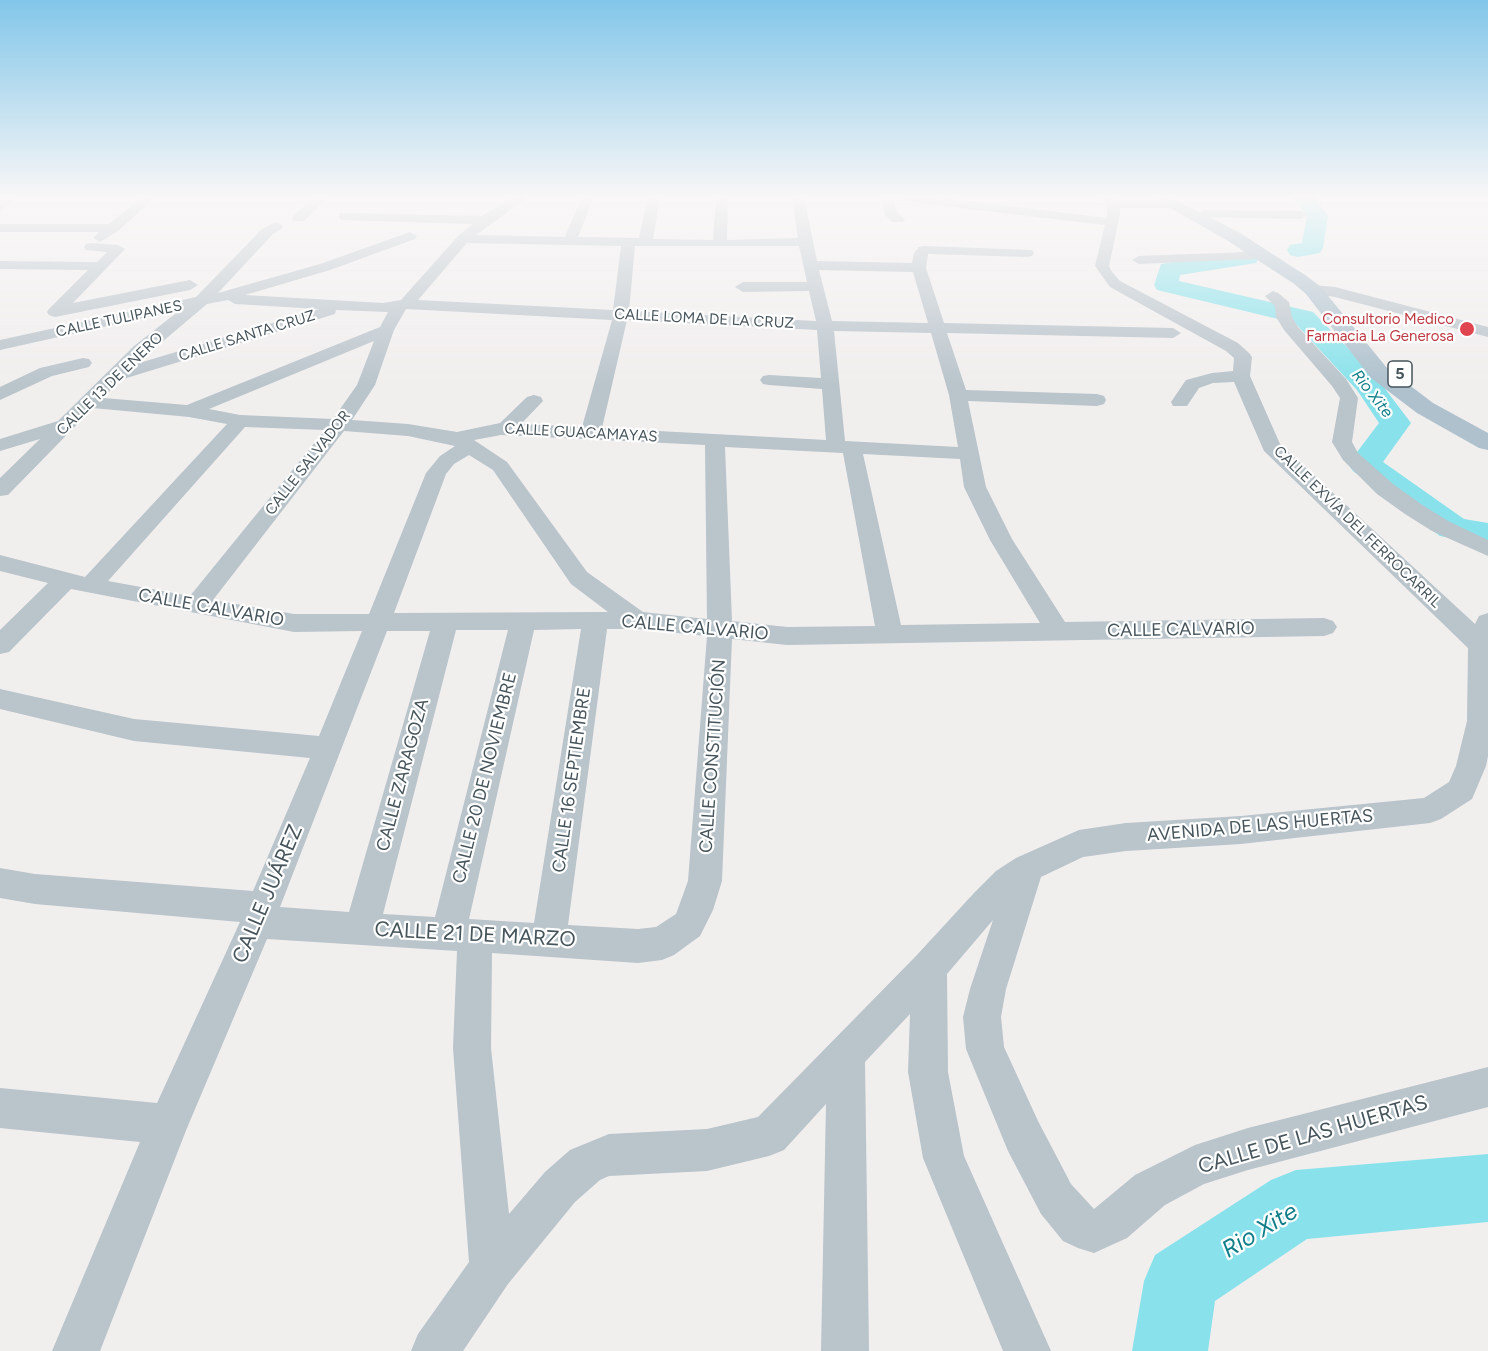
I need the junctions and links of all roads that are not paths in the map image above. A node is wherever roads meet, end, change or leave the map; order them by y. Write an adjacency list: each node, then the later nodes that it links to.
1 (106, 260): 14 (street)
2 (239, 260): 17 (street, CALLE 13 DE ENERO)
3 (344, 260): 23 (street, CALLE TULIPANES)
4 (444, 260): 24 (street, CALLE SALVADOR)
5 (633, 260): 28 (street)
6 (810, 260): 13 (street)
7 (920, 260): 15 (street)
8 (1103, 260): 38 (street, CALLE EXVÍA DEL FERROCARRIL)
9 (1260, 260): 16 (street)
10 (1272, 260): 16 (main road, 5)
11 (1287, 260): 21 (main road, 5)
12 (0, 265): 14 (street)
13 (812, 265): 15 (street); 18 (street)
14 (99, 266): 27 (street)
15 (919, 267): 30 (street)
16 (1287, 270): 20 (main road, 5)
17 (221, 278): 23 (street, CALLE 13 DE ENERO); 27 (street)
18 (816, 285): 19 (street); 29 (street)
19 (743, 287)
20 (1313, 290): 21 (street); 56 (main road, 5)
21 (1335, 292): 32 (street); 52 (main road, 5)
22 (235, 299): 25 (street, CALLE LOMA DE LA CRUZ)
23 (201, 301): 34 (street, CALLE TULIPANES); 37 (street, CALLE 13 DE ENERO)
24 (402, 305): 25 (street, CALLE LOMA DE LA CRUZ); 28 (street, CALLE LOMA DE LA CRUZ); 31 (street, CALLE SALVADOR)
25 (344, 306): 37 (street, CALLE SANTA CRUZ)
26 (1280, 306): 61 (street)
27 (57, 311): 34 (street)
28 (621, 315): 29 (street, CALLE LOMA DE LA CRUZ); 53 (street)
29 (825, 326): 30 (street, CALLE LOMA DE LA CRUZ); 40 (street)
30 (939, 328): 33 (street, CALLE LOMA DE LA CRUZ); 42 (street)
31 (386, 330): 47 (street); 50 (street, CALLE SALVADOR)
32 (1488, 332)
33 (1173, 333)
34 (22, 340): 35 (street, CALLE TULIPANES)
35 (0, 345)
36 (83, 363): 41 (street)
37 (116, 376): 45 (street, CALLE 13 DE ENERO)
38 (1240, 376): 46 (street); 74 (street, CALLE EXVÍA DEL FERROCARRIL)
39 (769, 380): 40 (street)
40 (830, 384): 58 (street)
41 (0, 394)
42 (958, 394): 43 (street); 59 (street)
43 (1097, 400)
44 (534, 401): 51 (street)
45 (90, 402): 47 (street, CALLE GUACAMAYAS); 49 (street, CALLE 13 DE ENERO)
46 (1180, 402)
47 (189, 411): 48 (street, CALLE GUACAMAYAS)
48 (240, 421): 50 (street, CALLE GUACAMAYAS); 64 (street)
49 (69, 424): 57 (street); 60 (street, CALLE 13 DE ENERO)
50 (339, 425): 55 (street, CALLE GUACAMAYAS); 65 (street, CALLE SALVADOR)
51 (505, 429): 53 (street, CALLE GUACAMAYAS); 55 (street, CALLE GUACAMAYAS)
52 (1488, 430)
53 (591, 432): 54 (street, CALLE GUACAMAYAS)
54 (715, 440): 58 (street, CALLE GUACAMAYAS); 72 (street, CALLE CONSTITUCIÓN)
55 (463, 442): 66 (street); 70 (street, CALLE JUÁREZ)
56 (1488, 443)
57 (0, 444)
58 (844, 446): 59 (street, CALLE GUACAMAYAS); 75 (street)
59 (966, 453): 73 (street)
60 (0, 490)
61 (1488, 549)
62 (0, 563): 63 (street, CALLE CALVARIO)
63 (66, 580): 64 (street, CALLE CALVARIO); 76 (street)
64 (90, 586): 65 (street, CALLE CALVARIO)
65 (195, 606): 70 (street, CALLE CALVARIO)
66 (637, 620): 69 (street, CALLE CALVARIO); 72 (street, CALLE CALVARIO)
67 (444, 622): 68 (street, CALLE CALVARIO); 70 (street, CALLE CALVARIO); 83 (street, CALLE ZARAGOZA)
68 (523, 622): 69 (street, CALLE CALVARIO); 84 (street, CALLE 20 DE NOVIEMBRE)
69 (595, 622): 85 (street, CALLE 16 SEPTIEMBRE)
70 (378, 623): 78 (street, CALLE JUÁREZ)
71 (1324, 627): 73 (street, CALLE CALVARIO)
72 (720, 631): 75 (street, CALLE CALVARIO); 82 (street, CALLE CONSTITUCIÓN)
73 (1058, 632): 75 (street, CALLE CALVARIO)
74 (1484, 633): 79 (street, AVENIDA DE LAS HUERTAS)
75 (890, 635)
76 (0, 645)
77 (0, 699): 78 (street)
78 (328, 748): 81 (street, CALLE JUÁREZ)
79 (1028, 868): 86 (street, AVENIDA DE LAS HUERTAS); 88 (street, CALLE DE LAS HUERTAS)
80 (0, 883): 81 (street, CALLE 21 DE MARZO)
81 (260, 915): 83 (street, CALLE 21 DE MARZO); 90 (street, CALLE JUÁREZ)
82 (688, 925): 85 (street, CALLE 21 DE MARZO)
83 (362, 928): 84 (street, CALLE 21 DE MARZO)
84 (461, 934): 85 (street, CALLE 21 DE MARZO); 91 (street, CALLE 20 DE NOVIEMBRE)
85 (549, 939)
86 (929, 968): 87 (street, AVENIDA DE LAS HUERTAS); 95 (street)
87 (846, 1055): 91 (street, AVENIDA DE LAS HUERTAS); 94 (street)
88 (1488, 1087)
89 (0, 1108): 90 (street)
90 (168, 1124): 92 (street, CALLE JUÁREZ)
91 (492, 1268): 93 (street, AVENIDA DE LAS HUERTAS)
92 (75, 1351)
93 (435, 1351)
94 (845, 1351)
95 (1027, 1351)

